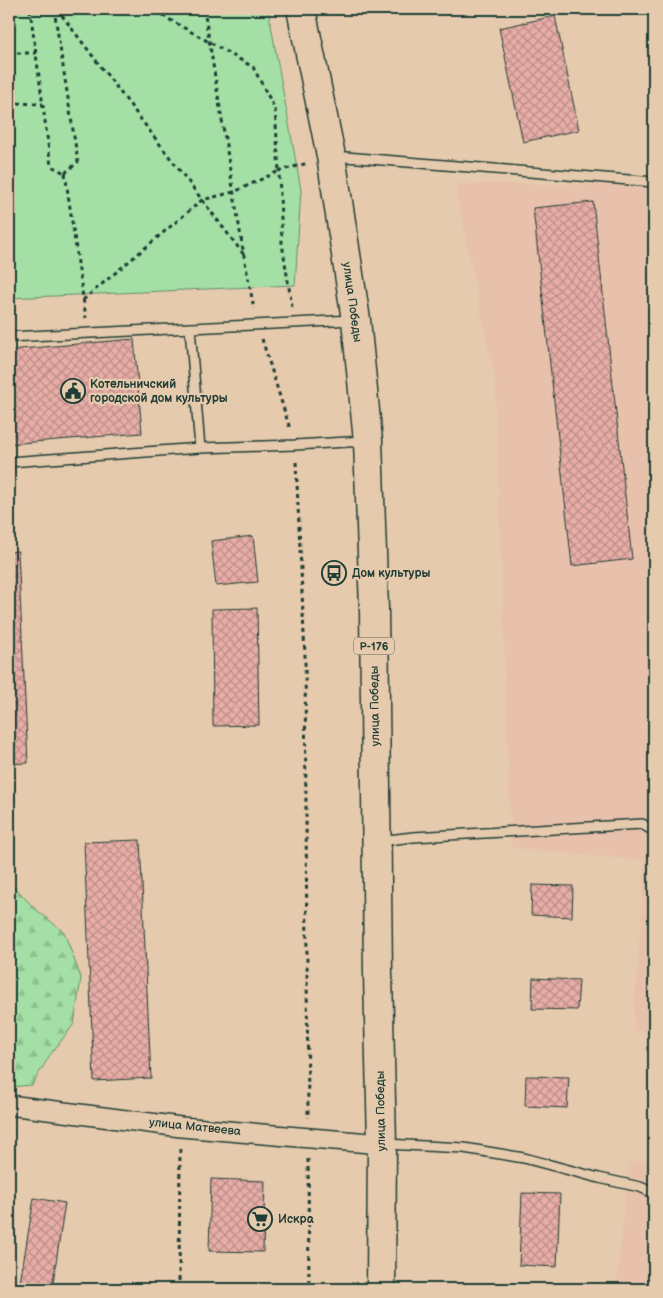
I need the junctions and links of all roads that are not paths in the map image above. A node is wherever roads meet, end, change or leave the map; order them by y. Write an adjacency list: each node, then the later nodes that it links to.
1 (301, 9): 2 (highway, улица Победы / Р-176)
2 (331, 156): 3 (lane); 4 (highway, улица Победы / Р-176)
3 (654, 182)
4 (356, 320): 5 (lane); 7 (highway, улица Победы / Р-176)
5 (190, 328): 6 (lane); 8 (lane)
6 (9, 337)
7 (368, 441): 8 (lane); 11 (highway, улица Победы / Р-176)
8 (200, 448): 9 (lane)
9 (9, 462)
10 (654, 831): 11 (lane)
11 (377, 841): 13 (highway, улица Победы / Р-176)
12 (9, 1105): 13 (street, улица Матвеева)
13 (382, 1144): 14 (lane); 15 (highway, улица Победы / Р-176)
14 (654, 1193)
15 (381, 1289)

